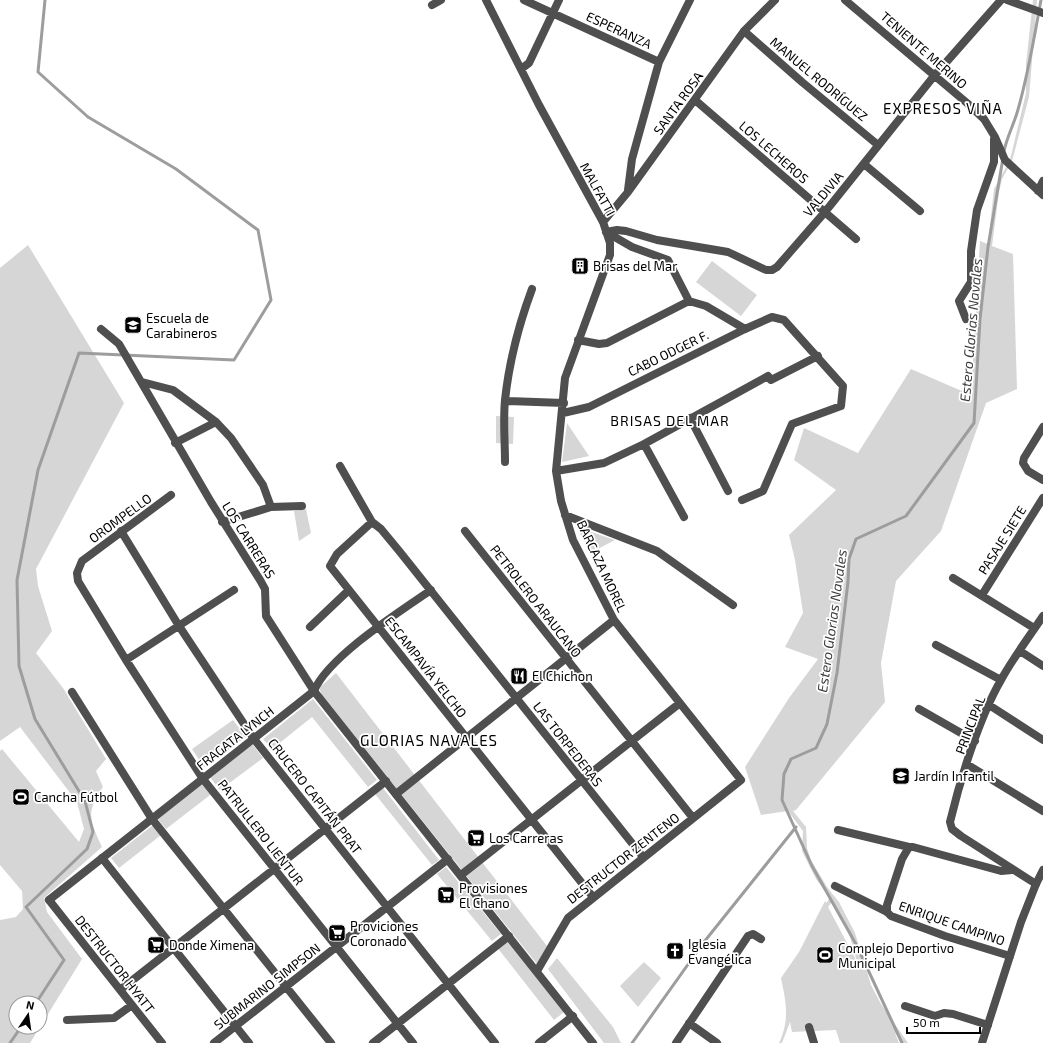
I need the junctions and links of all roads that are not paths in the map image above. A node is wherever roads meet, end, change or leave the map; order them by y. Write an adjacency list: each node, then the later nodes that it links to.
1 (441, 0): 10 (street)
2 (486, 0): 15 (street, MALFATTI)
3 (524, 0): 11 (street, ESPERANZA)
4 (560, 0): 11 (street)
5 (690, 0): 14 (street)
6 (775, 0): 13 (street, SANTA ROSA)
7 (845, 0): 16 (street, TENIENTE MERINO)
8 (1001, 0): 16 (street, VALDIVIA)
9 (1007, 0): 12 (street)
10 (432, 5)
11 (554, 13): 14 (street, ESPERANZA); 15 (street)
12 (1043, 13)
13 (744, 31): 17 (street, SANTA ROSA); 19 (street, MANUEL RODRÍGUEZ)
14 (659, 62): 22 (street)
15 (521, 69): 26 (street, MALFATTI)
16 (934, 76): 18 (street, TENIENTE MERINO); 19 (street, VALDIVIA)
17 (695, 100): 22 (street, SANTA ROSA); 25 (street, LOS LECHEROS)
18 (995, 137): 23 (street, TENIENTE MERINO); 31 (street)
19 (878, 145): 20 (street, VALDIVIA)
20 (864, 164): 24 (street); 25 (street, VALDIVIA)
21 (1043, 181): 23 (street)
22 (628, 192): 26 (street, SANTA ROSA)
23 (1040, 193)
24 (920, 211)
25 (825, 212): 27 (street, VALDIVIA); 28 (street, LOS LECHEROS)
26 (603, 222): 27 (street, MALFATTI)
27 (606, 232): 30 (street, MALFATTI); 34 (street, BARCAZA MOREL)
28 (856, 239)
29 (532, 289): 37 (street)
30 (689, 301): 33 (street); 34 (street)
31 (966, 319)
32 (101, 329): 36 (street, LOS CARRERAS)
33 (745, 329): 35 (street, CABO ODGER F.); 39 (street, CABO ODGER F.)
34 (578, 340): 38 (street, BARCAZA MOREL)
35 (818, 356): 40 (street); 52 (street)
36 (142, 382): 41 (street); 43 (street, LOS CARRERAS)
37 (505, 402): 38 (street); 45 (street)
38 (564, 404): 39 (street, BARCAZA MOREL)
39 (563, 413): 47 (street, BARCAZA MOREL)
40 (690, 418): 44 (street); 49 (street)
41 (216, 422): 43 (street); 54 (street)
42 (1043, 427): 48 (street)
43 (176, 443): 57 (street, LOS CARRERAS)
44 (644, 444): 47 (street); 56 (street)
45 (505, 462)
46 (340, 466): 58 (street, LAS TORPEDERAS)
47 (556, 471): 55 (street, BARCAZA MOREL)
48 (1043, 480)
49 (728, 491)
50 (171, 495): 59 (street, OROMPELLO)
51 (1043, 498): 66 (street, PASAJE SIETE)
52 (742, 500)
53 (302, 506): 54 (street)
54 (271, 507): 57 (street)
55 (565, 515): 67 (street); 69 (street, BARCAZA MOREL)
56 (684, 517)
57 (222, 522): 80 (street, LOS CARRERAS)
58 (372, 522): 64 (street, ESCAMPAVÍA YELCHO); 65 (street, LAS TORPEDERAS)
59 (121, 531): 61 (street, OROMPELLO); 70 (street, CRUCERO CAPITÁN PRAT)
60 (465, 531): 76 (street, PETROLERO ARAUCANO)
61 (82, 561): 77 (street, PATRULLERO LIENTUR)
62 (953, 578): 66 (street)
63 (234, 590): 70 (street)
64 (349, 590): 71 (street); 72 (street, ESCAMPAVÍA YELCHO)
65 (431, 590): 72 (street, FRAGATA LYNCH); 82 (street, LAS TORPEDERAS)
66 (982, 595): 73 (street)
67 (733, 605)
68 (1043, 616): 73 (street, PRINCIPAL)
69 (614, 620): 76 (street); 83 (street, BARCAZA MOREL)
70 (179, 626): 77 (street); 87 (street, CRUCERO CAPITÁN PRAT)
71 (310, 627)
72 (378, 627): 80 (street, FRAGATA LYNCH); 86 (street, ESCAMPAVÍA YELCHO)
73 (1034, 628): 75 (street, PRINCIPAL)
74 (936, 645): 79 (street)
75 (1020, 651): 78 (street); 79 (street, PRINCIPAL)
76 (566, 658): 82 (street); 89 (street, PETROLERO ARAUCANO)
77 (126, 660): 92 (street, PATRULLERO LIENTUR)
78 (1043, 666)
79 (1001, 680): 84 (street, PRINCIPAL)
80 (314, 691): 87 (street, FRAGATA LYNCH); 95 (street, LOS CARRERAS)
81 (72, 692): 99 (street)
82 (517, 698): 86 (street); 93 (street, LAS TORPEDERAS)
83 (680, 703): 89 (street); 94 (street, BARCAZA MOREL)
84 (989, 705): 88 (street); 90 (street, PRINCIPAL)
85 (920, 709): 90 (street)
86 (466, 738): 96 (street); 100 (street, ESCAMPAVÍA YELCHO)
87 (254, 739): 92 (street, FRAGATA LYNCH); 101 (street, CRUCERO CAPITÁN PRAT)
88 (1043, 740)
89 (632, 741): 93 (street); 98 (street, PETROLERO ARAUCANO)
90 (975, 741): 91 (street, PRINCIPAL)
91 (968, 765): 97 (street); 108 (street, PRINCIPAL)
92 (203, 779): 99 (street, FRAGATA LYNCH); 107 (street, PATRULLERO LIENTUR)
93 (582, 780): 100 (street); 104 (street, LAS TORPEDERAS)
94 (741, 780): 98 (street, DESTRUCTOR ZENTENO)
95 (386, 781): 96 (street, LOS CARRERAS); 101 (street)
96 (396, 794): 106 (street, LOS CARRERAS)
97 (1043, 811)
98 (693, 818): 104 (street, DESTRUCTOR ZENTENO)
99 (152, 819): 105 (street, FRAGATA LYNCH); 116 (street)
100 (531, 820): 110 (street); 113 (street, ESCAMPAVÍA YELCHO)
101 (325, 829): 107 (street); 115 (street, CRUCERO CAPITÁN PRAT)
102 (838, 830): 103 (street)
103 (909, 847): 108 (street); 117 (street)
104 (643, 857): 113 (street, DESTRUCTOR ZENTENO)
105 (102, 858): 114 (street, FRAGATA LYNCH); 121 (street)
106 (448, 859): 110 (street, LOS CARRERAS); 115 (street, SUBMARINO SIMPSON)
107 (275, 868): 116 (street); 120 (street, PATRULLERO LIENTUR)
108 (1012, 870): 111 (street)
109 (1043, 870): 111 (street)
110 (461, 875): 118 (street, LOS CARRERAS)
111 (1036, 884): 122 (street)
112 (835, 886): 117 (street, ENRIQUE CAMPINO)
113 (593, 897): 123 (street, DESTRUCTOR ZENTENO)
114 (49, 900): 126 (street, DESTRUCTOR HYATT)
115 (387, 907): 120 (street, SUBMARINO SIMPSON); 124 (street, CRUCERO CAPITÁN PRAT)
116 (224, 908): 121 (street); 125 (street)
117 (887, 912): 122 (street, ENRIQUE CAMPINO)
118 (509, 936): 123 (street, LOS CARRERAS); 124 (street)
119 (761, 938): 132 (street)
120 (337, 947): 125 (street, SUBMARINO SIMPSON); 131 (street, PATRULLERO LIENTUR)
121 (174, 948): 126 (street); 134 (street)
122 (1010, 956): 133 (street)
123 (537, 971): 129 (street, LOS CARRERAS)
124 (448, 984): 131 (street); 142 (street, CRUCERO CAPITÁN PRAT)
125 (286, 987): 134 (street, SUBMARINO SIMPSON); 139 (street)
126 (120, 990): 127 (street, DESTRUCTOR HYATT)
127 (132, 1006): 130 (street); 136 (street, DESTRUCTOR HYATT)
128 (905, 1006): 133 (street)
129 (572, 1016): 143 (street); 144 (street, LOS CARRERAS)
130 (66, 1020)
131 (398, 1023): 140 (street); 141 (street, PATRULLERO LIENTUR)
132 (689, 1023): 145 (street); 146 (street)
133 (988, 1025): 148 (street)
134 (236, 1026): 137 (street, SUBMARINO SIMPSON); 138 (street)
135 (809, 1027): 147 (street)
136 (162, 1043)
137 (214, 1043)
138 (249, 1043)
139 (331, 1043)
140 (373, 1043)
141 (414, 1043)
142 (495, 1043)
143 (539, 1043)
144 (593, 1043)
145 (676, 1043)
146 (717, 1043)
147 (814, 1043)
148 (982, 1043)

